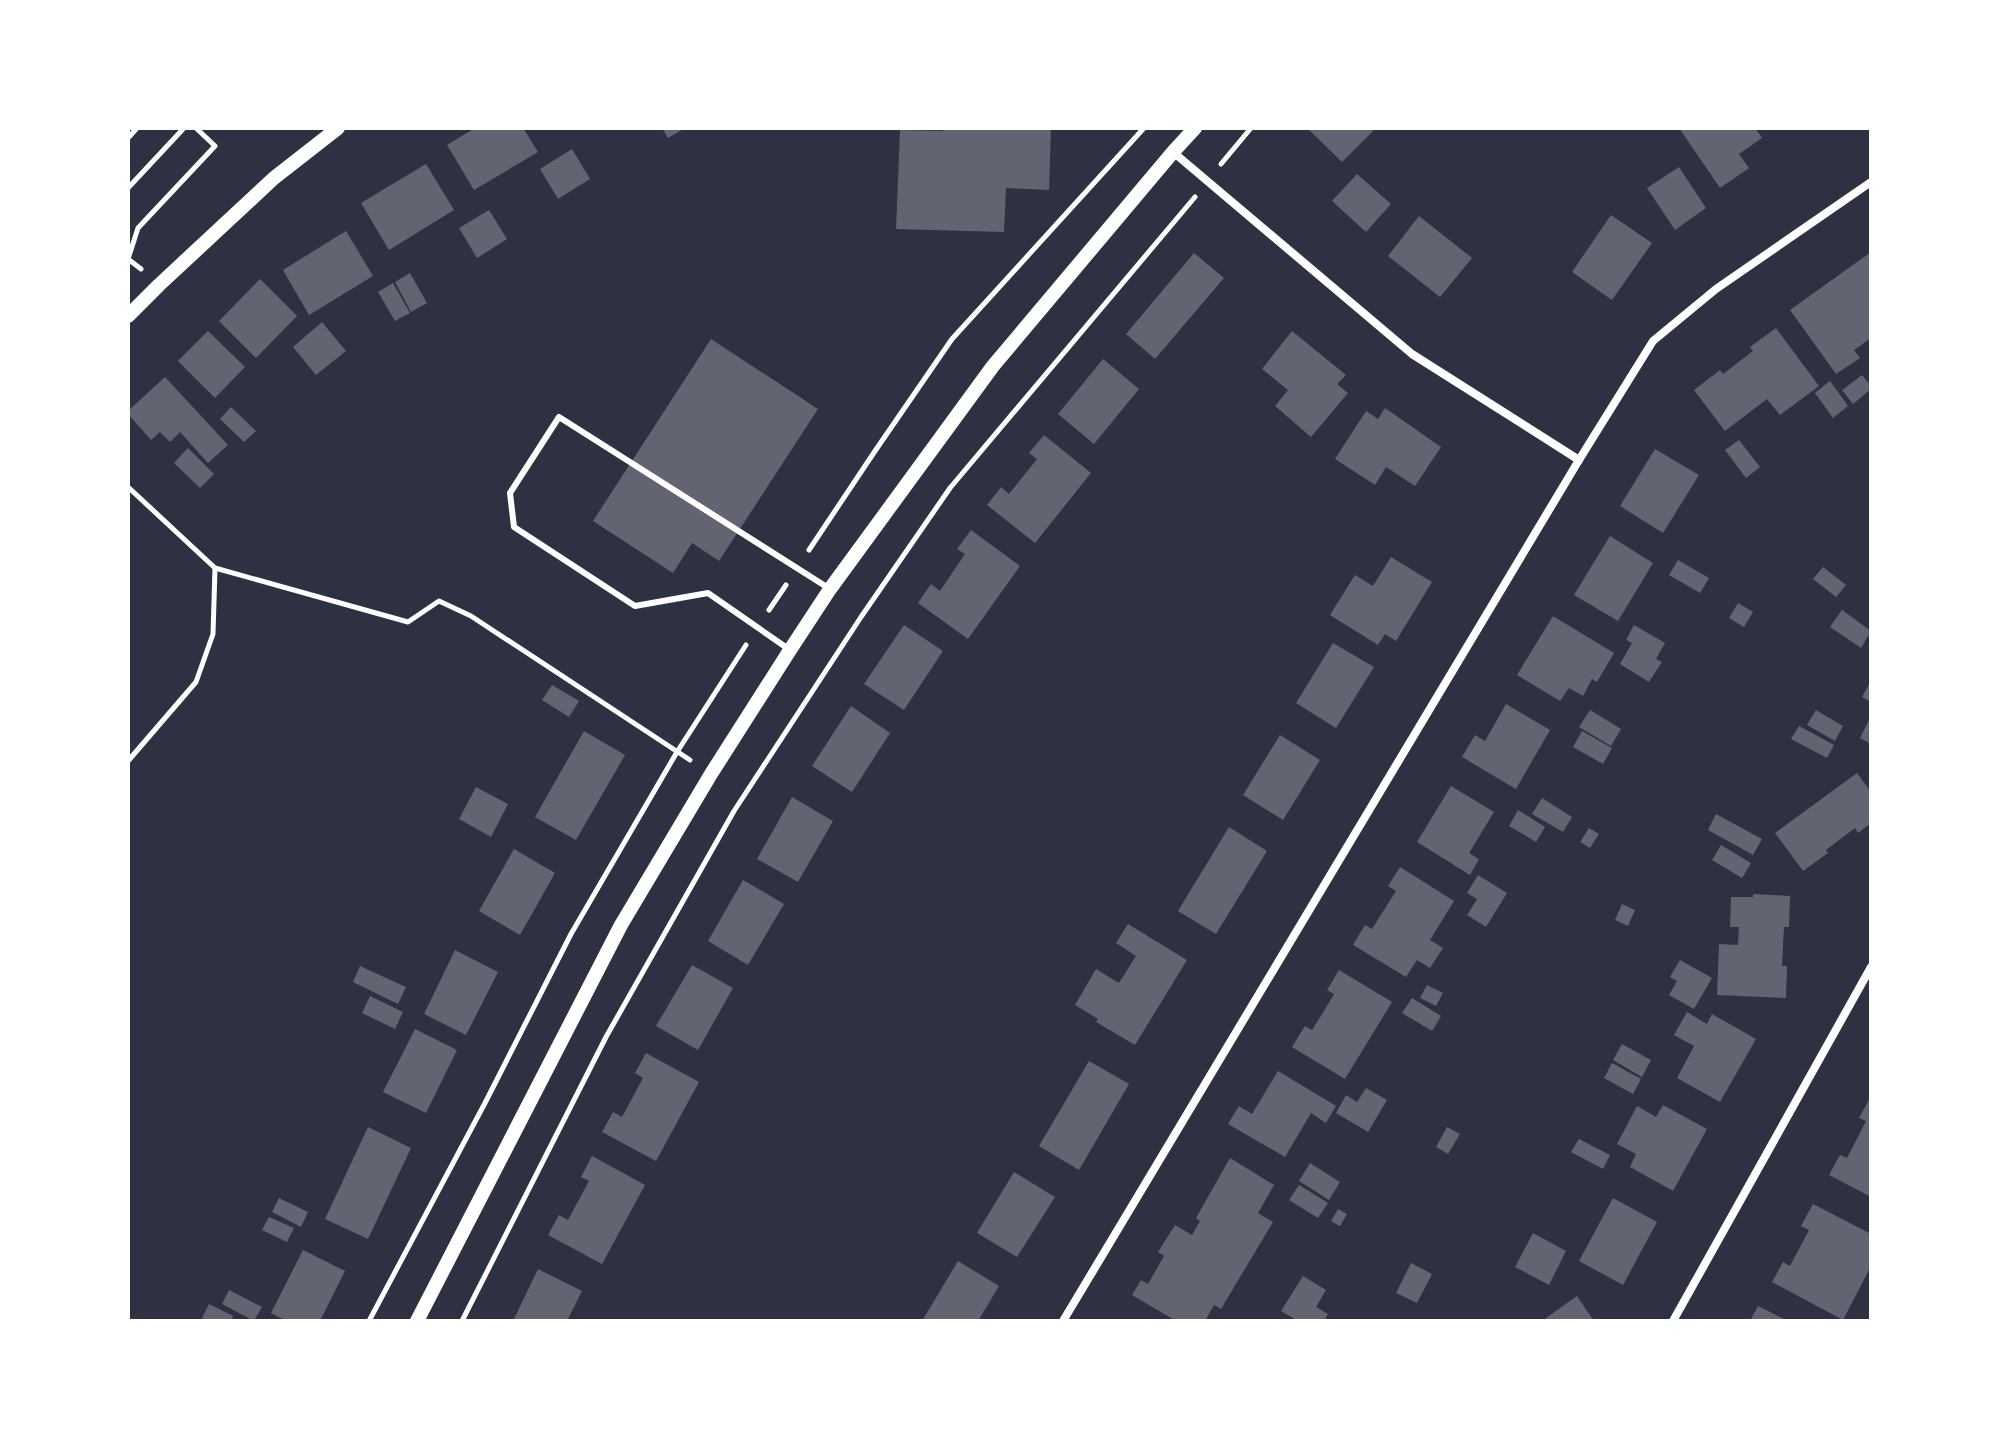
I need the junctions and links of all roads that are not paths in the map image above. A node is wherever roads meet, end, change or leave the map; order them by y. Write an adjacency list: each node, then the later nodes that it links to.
1 (338, 128): 5 (street)
2 (1195, 128): 3 (street)
3 (1173, 152): 6 (street); 7 (street)
4 (1871, 182): 6 (street)
5 (128, 316)
6 (1579, 460): 11 (street)
7 (830, 589): 8 (street); 8 (lane)
8 (790, 650): 10 (street)
9 (1871, 967): 12 (street)
10 (417, 1321)
11 (1063, 1321)
12 (1673, 1321)

